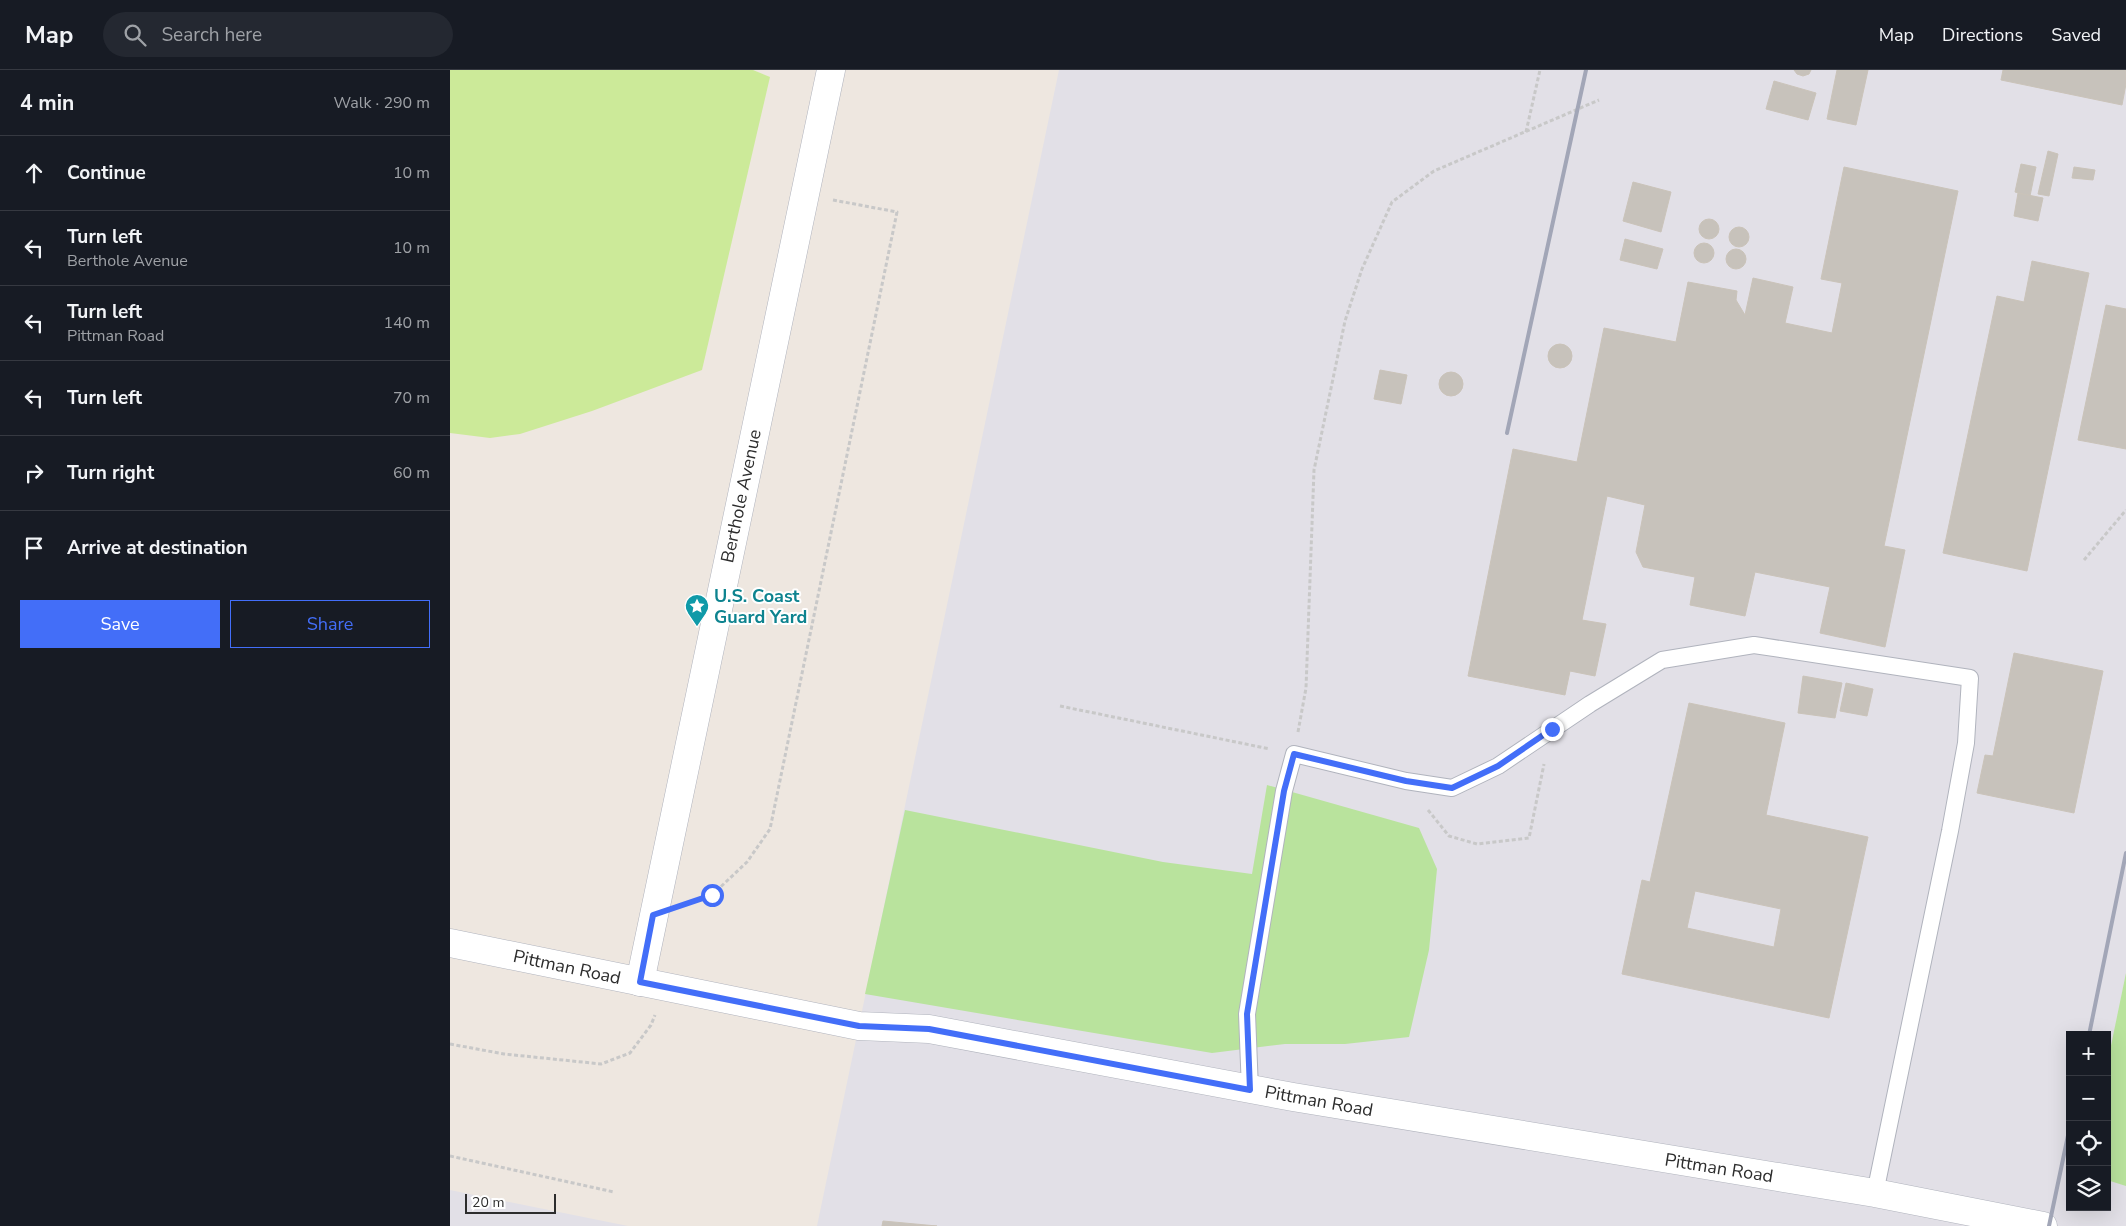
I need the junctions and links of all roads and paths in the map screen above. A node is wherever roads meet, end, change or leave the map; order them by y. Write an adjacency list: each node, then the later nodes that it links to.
1 (831, 70): 5 (street, Berthole Avenue)
2 (1540, 70): 4 (path)
3 (1599, 100): 4 (path)
4 (1526, 132): 10 (path)
5 (805, 194): 12 (street, Berthole Avenue); 12 (path)
6 (2126, 510): 7 (path)
7 (2084, 560)
8 (1060, 706): 10 (path)
9 (1552, 729): 11 (lane); 11 (path); 19 (lane)
10 (1294, 754): 11 (lane); 16 (lane)
11 (1406, 781)
12 (653, 915): 14 (street, Berthole Avenue)
13 (450, 943): 14 (street, Pittman Road)
14 (652, 984): 15 (path); 16 (street, Pittman Road)
15 (450, 1044)
16 (1250, 1090): 19 (street, Pittman Road)
17 (450, 1156): 18 (path)
18 (614, 1192)
19 (1875, 1193): 20 (street, Pittman Road)
20 (1984, 1221): 21 (street, Pittman Road)
21 (2043, 1226)

